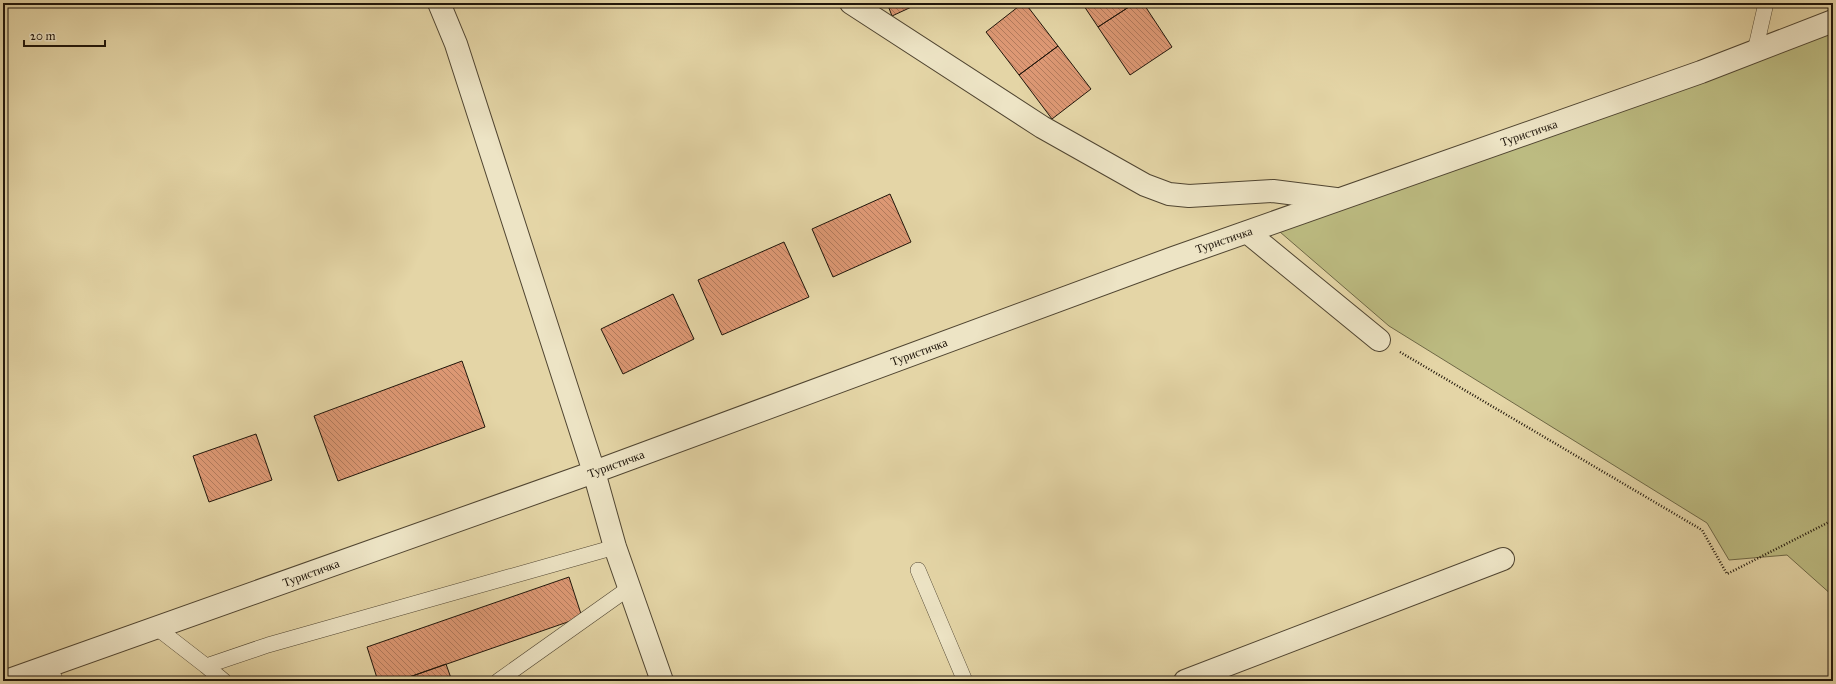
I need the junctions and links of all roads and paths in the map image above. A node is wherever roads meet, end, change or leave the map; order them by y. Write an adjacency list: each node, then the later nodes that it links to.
1 (439, 3): 9 (street)
2 (851, 3): 6 (street)
3 (1766, 3): 5 (lane)
4 (1833, 21): 5 (street, Туристичка)
5 (1755, 51): 6 (street, Туристичка)
6 (1339, 200): 7 (street, Туристичка)
7 (1247, 232): 8 (street); 9 (street, Туристичка)
8 (1379, 340): 10 (path)
9 (594, 472): 11 (street); 15 (street, Туристичка)
10 (1833, 520)
11 (615, 547): 14 (street); 16 (lane)
12 (1503, 558): 23 (street)
13 (918, 570): 22 (lane)
14 (629, 588): 20 (lane); 21 (street)
15 (157, 628): 16 (lane); 17 (street, Туристичка)
16 (206, 666): 19 (lane)
17 (52, 674): 18 (street, Туристичка)
18 (6, 681)
19 (224, 681)
20 (498, 681)
21 (662, 681)
22 (965, 681)
23 (1185, 681)

